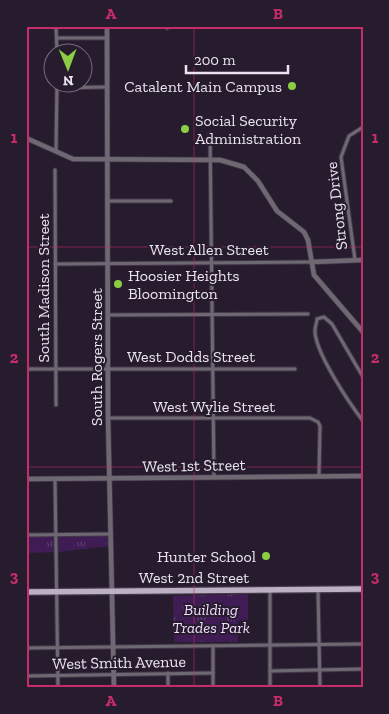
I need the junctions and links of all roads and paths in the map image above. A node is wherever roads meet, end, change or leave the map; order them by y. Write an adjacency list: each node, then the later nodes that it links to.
1 (56, 26): 3 (street)
2 (107, 26): 4 (street, South Rogers Street)
3 (57, 38): 4 (street); 5 (street)
4 (107, 38): 7 (street, South Rogers Street)
5 (57, 42)
6 (92, 87): 7 (street)
7 (106, 87): 13 (street, South Rogers Street)
8 (57, 92): 12 (street)
9 (363, 127): 18 (street, Strong Drive)
10 (210, 133): 14 (street)
11 (26, 138): 12 (street)
12 (56, 151): 13 (street)
13 (106, 160): 14 (street); 16 (street, South Rogers Street)
14 (210, 160): 20 (street); 22 (street)
15 (55, 170): 23 (street, South Madison Street)
16 (107, 201): 17 (street); 21 (street, South Rogers Street)
17 (171, 201)
18 (355, 260): 19 (street, West Allen Street); 22 (street, West Allen Street)
19 (363, 260)
20 (213, 261): 21 (street, West Allen Street); 22 (street, West Allen Street); 26 (street)
21 (108, 262): 23 (street, West Allen Street); 25 (street, South Rogers Street)
22 (311, 262): 27 (street)
23 (55, 264): 32 (street, South Madison Street)
24 (308, 314): 26 (street)
25 (108, 315): 26 (street); 28 (street, South Rogers Street)
26 (213, 315): 30 (street)
27 (363, 332)
28 (108, 368): 30 (street, West Dodds Street); 32 (street, West Dodds Street); 35 (street, South Rogers Street)
29 (26, 369): 32 (street, West Dodds Street)
30 (212, 369): 31 (street, West Dodds Street); 36 (street)
31 (295, 369)
32 (56, 370): 34 (street, South Madison Street)
33 (363, 377): 37 (street)
34 (56, 405)
35 (108, 418): 36 (street, West Wylie Street); 41 (street, South Rogers Street)
36 (213, 418): 39 (street); 40 (street, West Wylie Street)
37 (363, 421)
38 (363, 476): 40 (street, West 1st Street)
39 (214, 477): 40 (street, West 1st Street); 41 (street, West 1st Street)
40 (319, 477)
41 (110, 478): 43 (street, West 1st Street); 44 (street, South Rogers Street)
42 (26, 479): 43 (street, West 1st Street)
43 (55, 479): 46 (street)
44 (111, 534): 46 (street); 51 (street, South Rogers Street)
45 (26, 535): 46 (street)
46 (56, 535): 50 (street)
47 (318, 589): 48 (main road, West 2nd Street); 49 (main road, West 2nd Street); 55 (street)
48 (363, 589)
49 (270, 590): 51 (main road, West 2nd Street); 54 (street)
50 (56, 591): 51 (main road, West 2nd Street); 52 (main road, West 2nd Street); 59 (street)
51 (112, 591): 57 (street, South Rogers Street)
52 (26, 592)
53 (363, 644): 55 (street)
54 (270, 645): 55 (street); 56 (street); 62 (street)
55 (319, 645): 60 (street)
56 (213, 646): 57 (street); 64 (street)
57 (113, 647): 59 (street); 65 (street, South Rogers Street)
58 (26, 648): 59 (street)
59 (57, 648): 66 (street)
60 (320, 670): 61 (street); 62 (street); 73 (street)
61 (363, 670)
62 (270, 671): 72 (street)
63 (168, 673): 64 (street, West Smith Avenue); 65 (street, West Smith Avenue); 70 (street)
64 (213, 673): 71 (street)
65 (113, 674): 66 (street, West Smith Avenue); 69 (street, South Rogers Street)
66 (57, 675): 67 (street, West Smith Avenue); 68 (street)
67 (26, 676)
68 (58, 688)
69 (114, 688)
70 (168, 688)
71 (213, 688)
72 (270, 688)
73 (320, 688)

